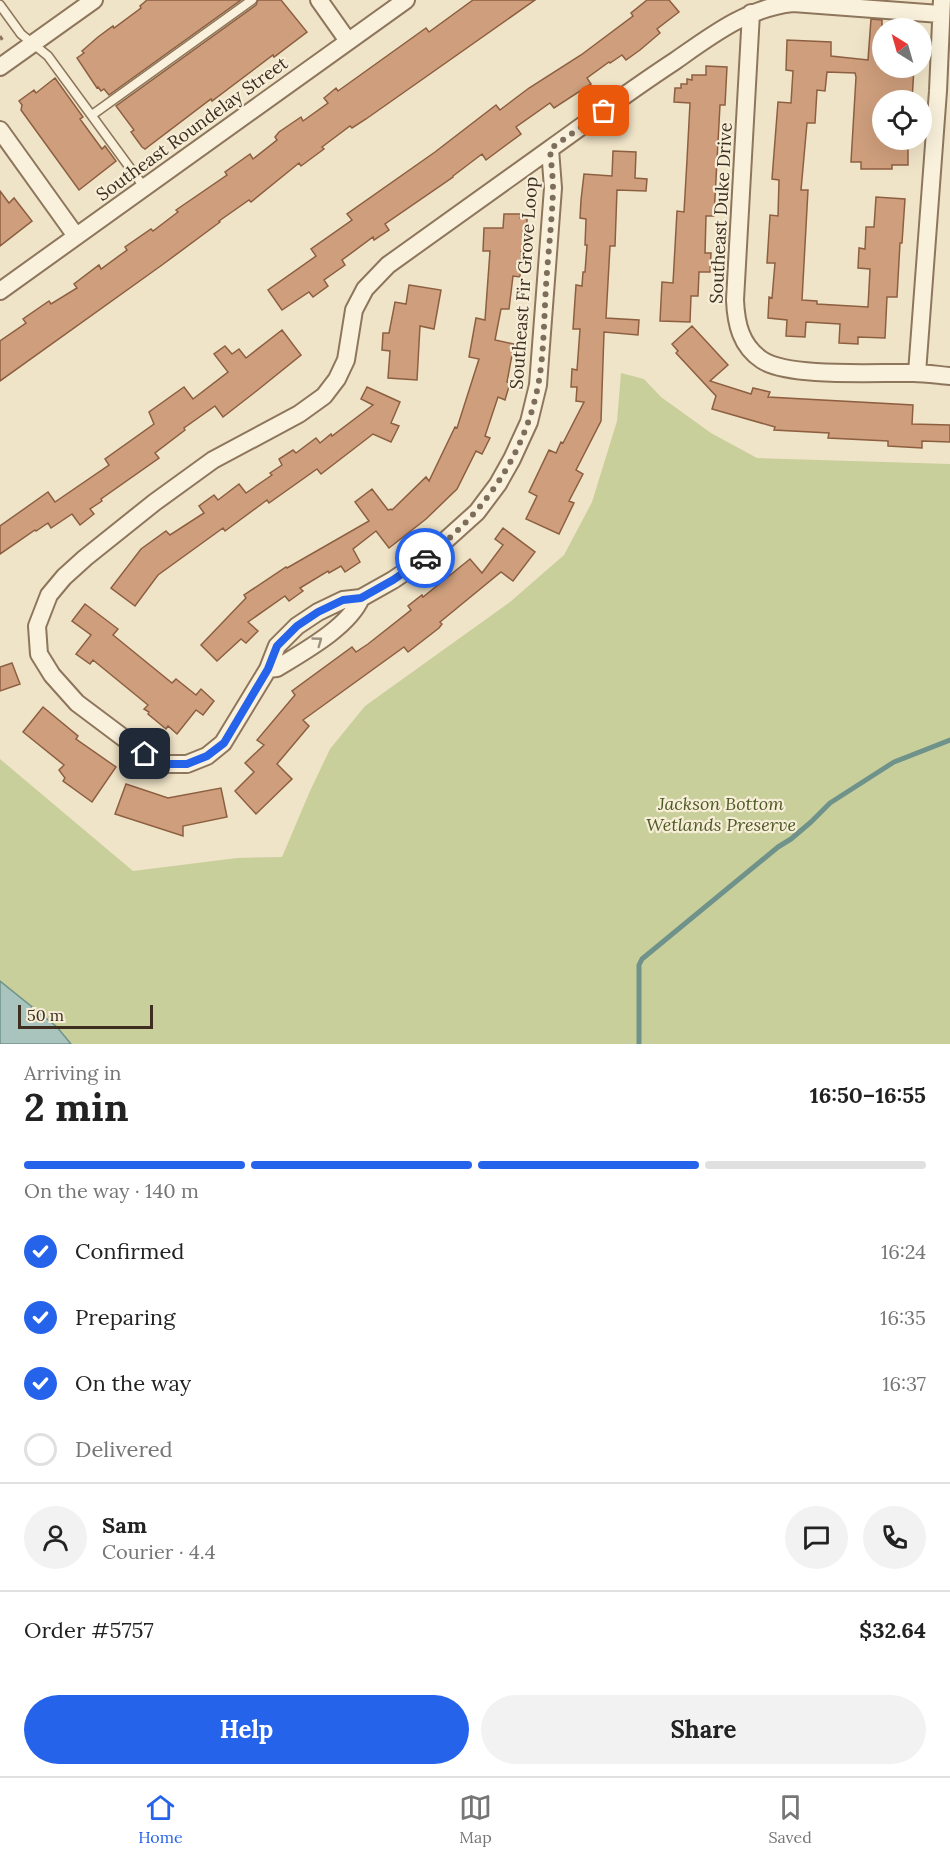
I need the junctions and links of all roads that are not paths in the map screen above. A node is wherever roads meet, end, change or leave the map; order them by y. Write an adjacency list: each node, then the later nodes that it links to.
1 (94, 0): 10 (street)
2 (252, 0): 12 (lane)
3 (319, 0): 9 (street)
4 (406, 0): 9 (street, Southeast Roundelay Street)
5 (811, 2): 7 (street, Southeast Fir Grove Loop); 8 (street, Southeast Fir Grove Loop)
6 (0, 4): 10 (lane)
7 (941, 7): 18 (street)
8 (751, 13): 14 (street, Southeast Fir Grove Loop); 18 (street, Southeast Duke Drive)
9 (348, 41): 15 (street, Southeast Roundelay Street)
10 (33, 43): 11 (street); 12 (lane)
11 (0, 67)
12 (92, 115): 15 (lane)
13 (0, 130): 16 (street)
14 (550, 149): 20 (street, Southeast Fir Grove Loop); 21 (street, Southeast Fir Grove Loop)
15 (144, 188): 16 (street, Southeast Roundelay Street)
16 (76, 236): 17 (street, Southeast Roundelay Street)
17 (0, 291)
18 (917, 373): 19 (street, Southeast Duke Drive)
19 (950, 376)
20 (361, 598): 21 (street, Southeast Fir Grove Loop, one-way to 20); 21 (street, Southeast Fir Grove Loop)
21 (268, 669)

